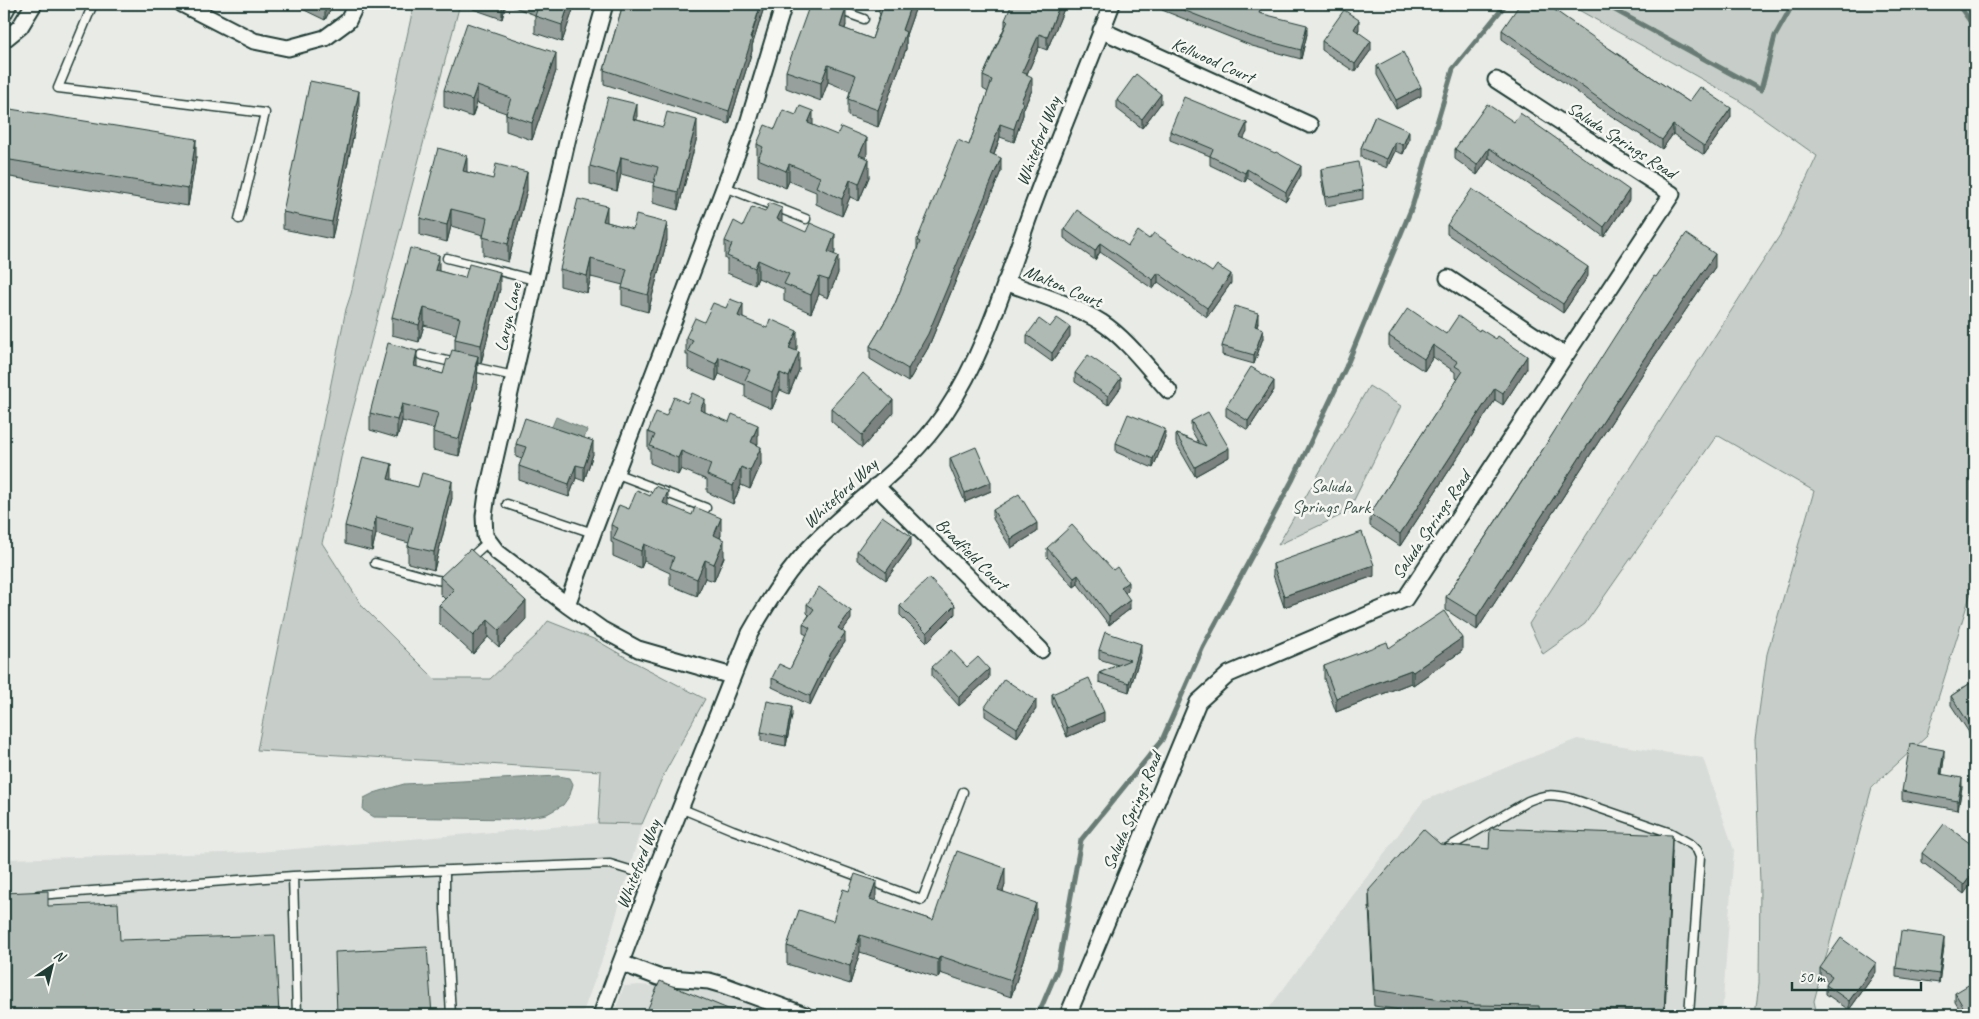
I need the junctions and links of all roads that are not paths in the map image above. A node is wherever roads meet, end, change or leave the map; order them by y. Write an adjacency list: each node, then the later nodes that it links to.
1 (9, 4): 10 (street)
2 (34, 4): 13 (street)
3 (94, 4): 17 (lane)
4 (182, 4): 5 (street)
5 (356, 4)
6 (606, 4): 21 (street, Laryn Lane)
7 (784, 4): 16 (street)
8 (822, 4): 11 (lane)
9 (1112, 4): 12 (street, Whiteford Way)
10 (4, 13)
11 (864, 19)
12 (1101, 30): 15 (street, Kellwood Court); 22 (street, Whiteford Way)
13 (4, 40)
14 (1496, 80): 24 (street, Saluda Springs Road)
15 (1310, 125)
16 (725, 187): 18 (lane); 27 (street)
17 (239, 219)
18 (806, 219)
19 (448, 258): 21 (lane)
20 (1448, 278): 24 (street)
21 (535, 280): 25 (street, Laryn Lane)
22 (1005, 282): 26 (street, Malton Court); 28 (street, Whiteford Way)
23 (421, 355): 25 (lane)
24 (1564, 355): 51 (street, Saluda Springs Road)
25 (514, 376): 32 (street, Laryn Lane)
26 (1169, 391)
27 (615, 474): 30 (lane); 31 (street)
28 (876, 486): 37 (street, Bradfield Court); 38 (street, Whiteford Way)
29 (506, 504): 31 (lane)
30 (706, 508)
31 (593, 533): 36 (street)
32 (489, 541): 34 (lane); 36 (street)
33 (375, 563): 35 (lane)
34 (460, 568)
35 (453, 574)
36 (567, 605): 38 (street)
37 (1041, 650)
38 (732, 676): 40 (street, Whiteford Way)
39 (963, 792): 40 (lane)
40 (680, 808): 44 (street, Whiteford Way)
41 (1439, 852): 52 (lane)
42 (445, 870): 43 (lane); 44 (lane); 48 (lane)
43 (293, 876): 45 (lane); 47 (lane)
44 (653, 877): 46 (street, Whiteford Way)
45 (33, 895)
46 (620, 963): 49 (street, Whiteford Way); 50 (street)
47 (297, 1015)
48 (452, 1015)
49 (601, 1015)
50 (805, 1015)
51 (1068, 1015)
52 (1689, 1015)

